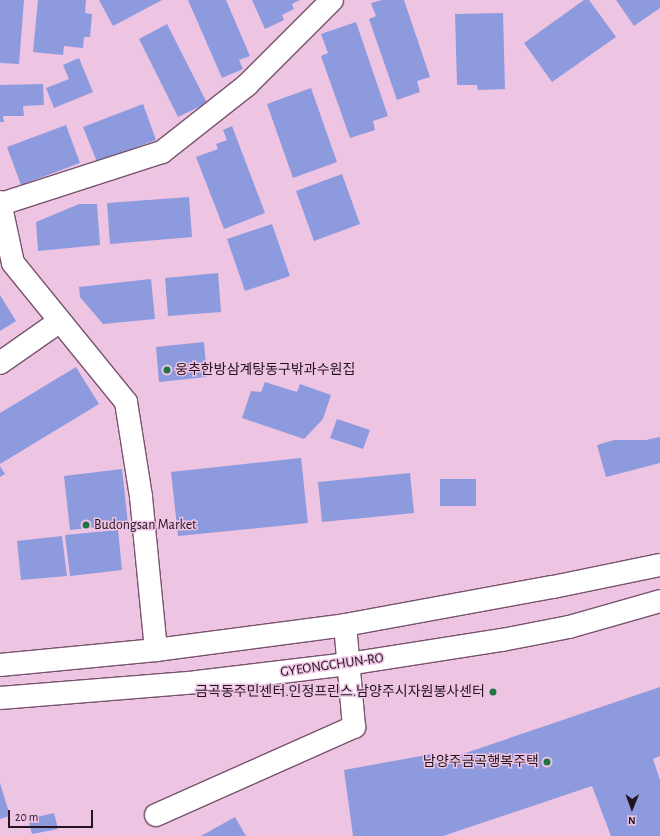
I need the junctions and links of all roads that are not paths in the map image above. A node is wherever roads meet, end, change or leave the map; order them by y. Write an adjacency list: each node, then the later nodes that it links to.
1 (332, 0): 2 (street)
2 (0, 203): 3 (street)
3 (60, 321): 4 (street); 8 (street)
4 (0, 363)
5 (660, 565): 7 (street)
6 (660, 601): 9 (street, GYEONGCHUN-RO)
7 (345, 625): 8 (street); 9 (street)
8 (156, 650): 10 (street)
9 (348, 664): 11 (street, GYEONGCHUN-RO); 12 (street)
10 (0, 665)
11 (6, 700)
12 (156, 815)

